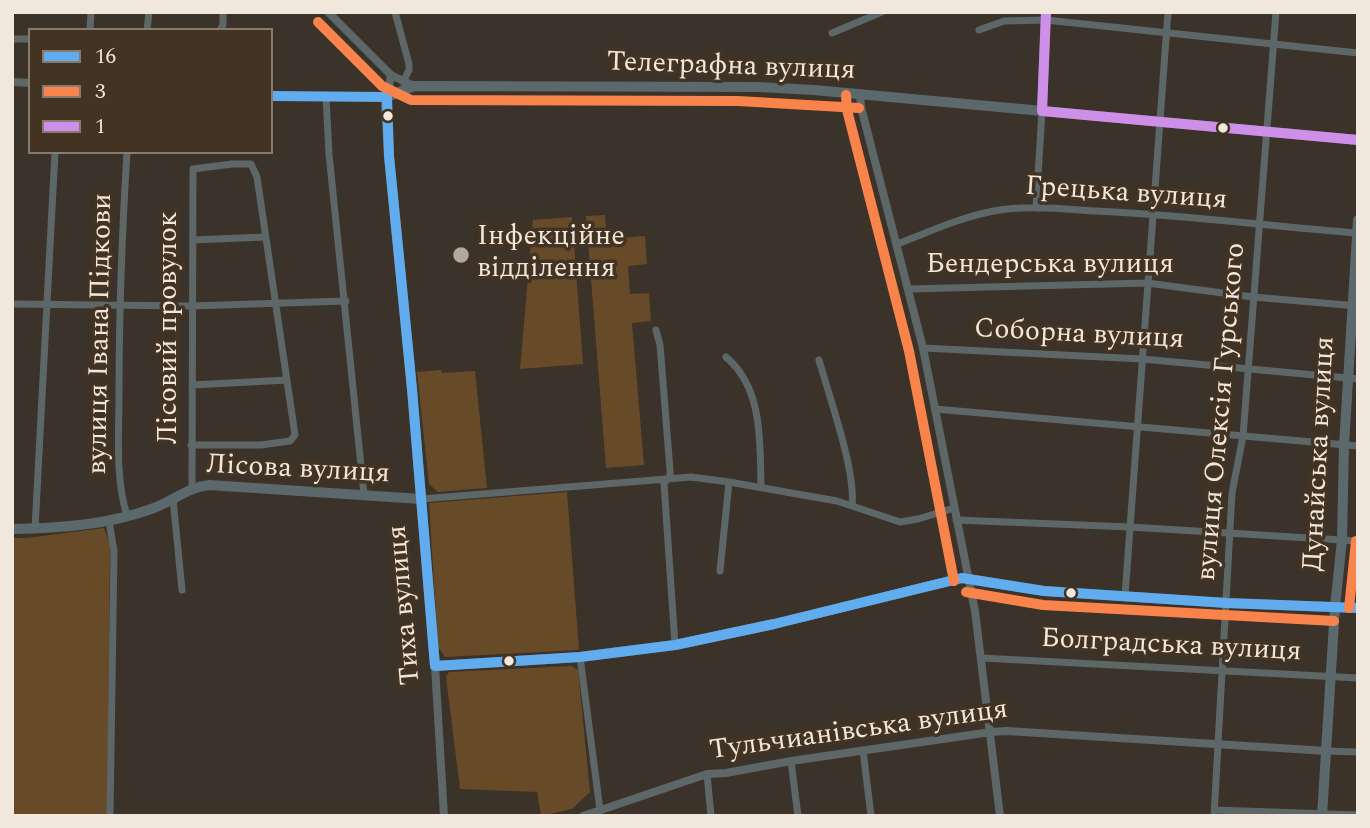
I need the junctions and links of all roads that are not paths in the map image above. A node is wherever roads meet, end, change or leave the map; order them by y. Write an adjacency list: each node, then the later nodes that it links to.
1 (328, 12): 12 (street)
2 (395, 12): 13 (street)
3 (882, 12): 8 (street)
4 (1168, 12): 9 (street)
5 (1276, 12): 10 (street, вулиця Олексія Гурського)
6 (1046, 16): 7 (street); 9 (street); 19 (main road)
7 (979, 30)
8 (832, 33)
9 (1166, 33): 10 (street); 20 (street)
10 (1274, 44): 11 (street); 21 (street, вулиця Олексія Гурського)
11 (1358, 53)
12 (391, 75): 13 (street); 18 (street)
13 (403, 82): 14 (street)
14 (414, 86): 15 (main road, Телеграфна вулиця); 18 (main road, Телеграфна вулиця)
15 (860, 94): 19 (main road, Телеграфна вулиця); 32 (street)
16 (273, 96): 17 (street, Телеграфна вулиця)
17 (326, 97): 18 (street, Телеграфна вулиця); 36 (street)
18 (387, 97): 64 (main road, Тиха вулиця)
19 (1042, 111): 20 (main road, Телеграфна вулиця); 25 (street)
20 (1160, 122): 21 (main road, Телеграфна вулиця); 26 (street)
21 (1267, 132): 22 (main road, Телеграфна вулиця); 28 (street, вулиця Олексія Гурського)
22 (1358, 140)
23 (55, 154): 39 (street)
24 (127, 154): 40 (street, вулиця Івана Підкови)
25 (1036, 208): 26 (street, Грецька вулиця); 32 (street, Грецька вулиця)
26 (1152, 213): 28 (street, Грецька вулиця); 33 (street)
27 (1358, 220): 29 (main road, Дунайська вулиця)
28 (1261, 226): 29 (street, Грецька вулиця); 35 (street, вулиця Олексія Гурського)
29 (1357, 233): 42 (main road, Дунайська вулиця)
30 (265, 237): 31 (street); 31 (street, Лісовий провулок); 37 (street)
31 (192, 240): 41 (street, Лісовий провулок)
32 (897, 244): 34 (street)
33 (1147, 283): 34 (street, Бендерська вулиця); 35 (street, Бендерська вулиця); 46 (street)
34 (909, 289): 44 (street)
35 (1254, 297): 42 (street, Бендерська вулиця); 48 (street, вулиця Олексія Гурського)
36 (346, 301): 37 (street); 62 (street)
37 (275, 303): 41 (street); 50 (street)
38 (12, 304): 39 (street)
39 (46, 306): 40 (street); 71 (street)
40 (119, 306): 41 (street); 67 (street, вулиця Івана Підкови)
41 (191, 306): 51 (street, Лісовий провулок)
42 (1355, 306): 49 (main road, Дунайська вулиця)
43 (656, 330): 58 (street)
44 (923, 348): 46 (street, Соборна вулиця); 52 (street)
45 (726, 357): 60 (street)
46 (1142, 359): 48 (street, Соборна вулиця); 53 (street)
47 (819, 360): 65 (street)
48 (1247, 368): 49 (street, Соборна вулиця); 54 (street, вулиця Олексія Гурського)
49 (1353, 378): 56 (main road, Дунайська вулиця)
50 (287, 380): 51 (street); 55 (street)
51 (192, 385): 55 (street, Лісовий провулок)
52 (935, 409): 53 (street); 66 (street)
53 (1138, 427): 54 (street); 70 (street)
54 (1243, 436): 56 (street); 73 (street, вулиця Олексія Гурського)
55 (191, 445): 61 (street, Лісовий провулок)
56 (1344, 445): 57 (street); 74 (main road, Дунайська вулиця)
57 (1358, 446)
58 (670, 477): 59 (street); 64 (street); 83 (street)
59 (729, 482): 60 (street); 76 (street)
60 (761, 487): 65 (street)
61 (192, 488): 62 (main road, Лісова вулиця); 63 (main road, Лісова вулиця)
62 (364, 495): 64 (main road, Лісова вулиця)
63 (173, 499): 67 (main road, Лісова вулиця); 78 (street)
64 (421, 499): 86 (main road, Тиха вулиця)
65 (852, 505): 66 (street)
66 (954, 508): 68 (street)
67 (127, 516): 69 (main road, Лісова вулиця)
68 (956, 520): 70 (street); 77 (street)
69 (109, 521): 71 (main road, Лісова вулиця); 100 (street)
70 (1130, 527): 73 (street); 79 (street)
71 (35, 528): 72 (main road, Лісова вулиця)
72 (12, 529)
73 (1231, 534): 74 (street); 80 (street, вулиця Олексія Гурського)
74 (1342, 540): 75 (street); 81 (main road, Дунайська вулиця)
75 (1358, 541)
76 (720, 571)
77 (968, 578): 79 (main road); 83 (main road); 85 (street)
78 (182, 590)
79 (1125, 596): 80 (main road)
80 (1227, 603): 81 (main road); 87 (street, вулиця Олексія Гурського)
81 (1335, 607): 82 (main road); 88 (main road, Дунайська вулиця)
82 (1358, 608)
83 (675, 645): 84 (main road)
84 (580, 657): 86 (main road); 97 (street)
85 (982, 658): 87 (street, Болградська вулиця); 90 (street)
86 (435, 666): 101 (street, Тиха вулиця)
87 (1222, 671): 88 (street, Болградська вулиця); 91 (street, вулиця Олексія Гурського)
88 (1331, 677): 89 (street, Болградська вулиця); 93 (main road, Дунайська вулиця)
89 (1358, 678)
90 (992, 732): 91 (street, Тульчианівська вулиця); 92 (street, Тульчианівська вулиця); 106 (street)
91 (1218, 746): 93 (street, Тульчианівська вулиця); 98 (street, вулиця Олексія Гурського)
92 (863, 750): 95 (street, Тульчианівська вулиця); 105 (street)
93 (1327, 751): 94 (street, Тульчианівська вулиця); 99 (main road, Дунайська вулиця)
94 (1358, 752)
95 (791, 761): 96 (street, Тульчианівська вулиця); 104 (street)
96 (707, 774): 97 (street, Тульчианівська вулиця); 103 (street)
97 (600, 810): 102 (street, Тульчианівська вулиця)
98 (1215, 813): 99 (street)
99 (1322, 815): 107 (street)
100 (110, 816)
101 (444, 816)
102 (583, 816)
103 (711, 816)
104 (798, 816)
105 (871, 816)
106 (1000, 816)
107 (1358, 816)

